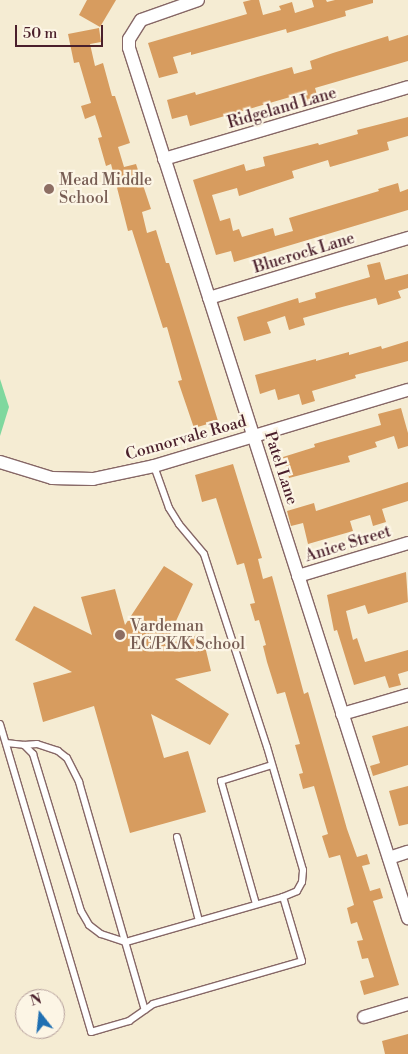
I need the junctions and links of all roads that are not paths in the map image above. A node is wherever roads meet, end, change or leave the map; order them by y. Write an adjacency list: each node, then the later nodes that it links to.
1 (198, 0): 3 (street, Patel Lane)
2 (408, 87): 3 (street, Ridgeland Lane)
3 (164, 160): 5 (street, Patel Lane)
4 (408, 238): 5 (street, Bluerock Lane)
5 (209, 298): 7 (street, Patel Lane)
6 (408, 390): 7 (street, Connorvale Road)
7 (253, 436): 9 (street, Connorvale Road); 11 (street, Patel Lane)
8 (0, 462): 9 (street, Connorvale Road)
9 (154, 466): 17 (lane)
10 (408, 543): 11 (street, Anice Street)
11 (298, 576): 13 (street, Patel Lane)
12 (408, 695): 13 (street)
13 (342, 714): 20 (street, Patel Lane)
14 (0, 724): 15 (lane)
15 (6, 743): 16 (lane); 27 (lane)
16 (24, 745): 25 (lane); 25 (lane)
17 (272, 765): 21 (lane); 22 (lane)
18 (176, 836): 24 (lane)
19 (408, 852): 20 (street)
20 (389, 858): 23 (street, Patel Lane)
21 (283, 897): 22 (lane); 27 (lane)
22 (256, 904): 24 (lane)
23 (408, 918)
24 (199, 921): 25 (lane)
25 (126, 942): 27 (lane)
26 (408, 1004): 28 (street)
27 (145, 1010)
28 (364, 1017)

